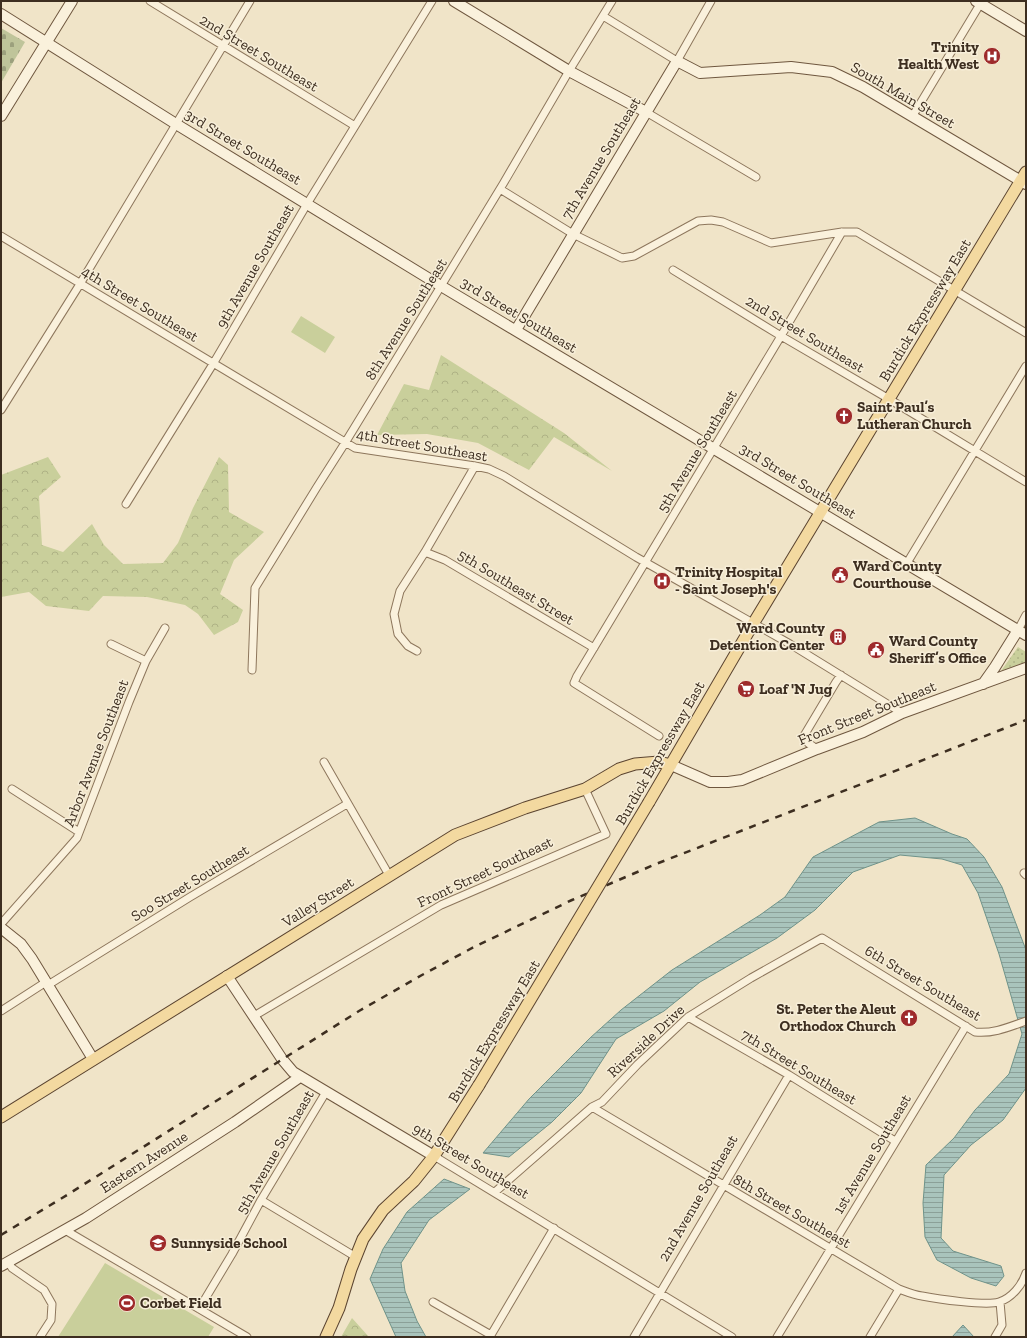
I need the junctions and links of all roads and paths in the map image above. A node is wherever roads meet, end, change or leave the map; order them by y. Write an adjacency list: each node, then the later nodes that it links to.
1 (72, 1): 12 (street)
2 (150, 1): 13 (street, 2nd Street Southeast)
3 (250, 1): 13 (street)
4 (432, 1): 20 (street, 9th Avenue Southeast)
5 (454, 1): 15 (street)
6 (612, 1): 10 (street, 8th Avenue Southeast)
7 (711, 1): 14 (street, 7th Avenue Southeast)
8 (980, 2): 11 (street); 18 (street)
9 (1, 14): 12 (street, 3rd Street Southeast)
10 (603, 16): 14 (street, South Main Street); 15 (street, 8th Avenue Southeast)
11 (1026, 31)
12 (46, 43): 17 (street); 19 (street, 3rd Street Southeast)
13 (223, 46): 19 (street); 20 (street, 2nd Street Southeast)
14 (676, 61): 16 (street, 7th Avenue Southeast); 18 (street, South Main Street)
15 (569, 71): 16 (street); 23 (street, 8th Avenue Southeast)
16 (646, 112): 21 (street); 26 (street, 7th Avenue Southeast)
17 (1, 116)
18 (912, 117): 22 (street, South Main Street)
19 (176, 124): 24 (street, 3rd Street Southeast); 29 (street)
20 (354, 126): 24 (street, 9th Avenue Southeast)
21 (756, 177)
22 (1024, 179): 31 (main road, Burdick Expressway East)
23 (500, 189): 26 (street); 30 (street, 8th Avenue Southeast)
24 (307, 204): 30 (street, 3rd Street Southeast); 35 (street, 9th Avenue Southeast)
25 (842, 232): 26 (street); 31 (street); 34 (street, 5th Avenue Southeast)
26 (573, 234): 32 (street, 7th Avenue Southeast)
27 (1, 236): 29 (street, 4th Street Southeast)
28 (672, 270): 34 (street, 2nd Street Southeast)
29 (80, 284): 35 (street, 4th Street Southeast); 38 (street)
30 (441, 286): 32 (street, 3rd Street Southeast); 39 (street, 8th Avenue Southeast)
31 (954, 291): 33 (street); 37 (main road, Burdick Expressway East)
32 (516, 330): 40 (street, 3rd Street Southeast)
33 (1026, 333)
34 (781, 336): 37 (street, 2nd Street Southeast); 40 (street, 5th Avenue Southeast)
35 (214, 364): 39 (street, 4th Street Southeast); 44 (street, 9th Avenue Southeast)
36 (1026, 366): 41 (street)
37 (889, 399): 41 (street, 2nd Street Southeast); 45 (main road, Burdick Expressway East)
38 (1, 410)
39 (346, 444): 42 (street, 4th Street Southeast); 58 (street, 8th Avenue Southeast)
40 (714, 448): 45 (street, 3rd Street Southeast); 47 (street, 5th Avenue Southeast)
41 (974, 451): 43 (street, 2nd Street Southeast); 48 (street)
42 (475, 466): 46 (street); 47 (street, 4th Street Southeast)
43 (1026, 482)
44 (126, 504)
45 (820, 513): 48 (street, 3rd Street Southeast); 50 (main road, Burdick Expressway East)
46 (425, 552): 54 (street, 5th Southeast Street); 55 (street)
47 (645, 563): 50 (street, 4th Street Southeast); 54 (street, 5th Avenue Southeast)
48 (906, 563): 52 (street, 3rd Street Southeast)
49 (1026, 615): 52 (street)
50 (753, 624): 59 (street, 4th Street Southeast); 65 (main road, Burdick Expressway East)
51 (165, 628): 56 (street, Arbor Avenue Southeast)
52 (1022, 633): 60 (street)
53 (111, 644): 56 (street)
54 (594, 648): 62 (street, 5th Avenue Southeast)
55 (417, 651)
56 (146, 661): 69 (street, Arbor Avenue Southeast)
57 (1026, 668): 60 (street, Front Street Southeast)
58 (252, 670)
59 (841, 675): 61 (street, 4th Street Southeast); 63 (street)
60 (983, 684): 61 (street, Front Street Southeast)
61 (902, 713): 63 (street, Front Street Southeast)
62 (659, 736)
63 (818, 748): 65 (street, Front Street Southeast)
64 (324, 762): 68 (street)
65 (671, 765): 67 (main road, Valley Street); 88 (main road, Burdick Expressway East, bridge)
66 (12, 789): 69 (street)
67 (585, 789): 70 (main road, Valley Street); 77 (street, Front Street Southeast)
68 (347, 804): 70 (street); 75 (street, Soo Street Southeast)
69 (79, 832): 71 (street, Arbor Avenue Southeast)
70 (388, 875): 74 (main road, Valley Street)
71 (1, 924)
72 (1, 928): 75 (street)
73 (832, 944): 78 (street, Riverside Drive); 80 (street, 6th Street Southeast)
74 (228, 976): 77 (street, 9th Street Southeast); 81 (main road, Valley Street)
75 (47, 984): 76 (street, Soo Street Southeast); 81 (street)
76 (1, 1011)
77 (254, 1016): 83 (street, 9th Street Southeast)
78 (688, 1017): 82 (street, 7th Street Southeast); 85 (street, Riverside Drive)
79 (1026, 1021): 80 (street, 6th Street Southeast)
80 (966, 1026): 87 (street, 1st Avenue Southeast)
81 (93, 1059): 86 (main road, Valley Street)
82 (789, 1075): 87 (street, 7th Street Southeast); 89 (street, 2nd Avenue Southeast)
83 (300, 1077): 84 (street, 9th Street Southeast); 93 (street, Eastern Avenue)
84 (326, 1092): 88 (street, 9th Street Southeast); 91 (street, 5th Avenue Southeast)
85 (592, 1107): 89 (street, 8th Street Southeast); 90 (street, Riverside Drive)
86 (1, 1117)
87 (895, 1141): 94 (street, 1st Avenue Southeast)
88 (434, 1156): 90 (street, 9th Street Southeast); 95 (main road, Burdick Expressway East)
89 (723, 1186): 94 (street, 8th Street Southeast); 99 (street, 2nd Avenue Southeast)
90 (494, 1192): 92 (street, 9th Street Southeast)
91 (261, 1200): 95 (street); 102 (street, 5th Avenue Southeast)
92 (554, 1228): 99 (street, 9th Street Southeast); 100 (street)
93 (65, 1230): 96 (street, Eastern Avenue); 102 (street)
94 (830, 1248): 98 (street, 8th Street Southeast); 108 (street, 1st Avenue Southeast)
95 (356, 1257): 105 (main road, Burdick Expressway East)
96 (5, 1264): 103 (street)
97 (1026, 1273): 101 (street)
98 (899, 1289): 101 (street, 8th Street Southeast); 109 (street)
99 (660, 1293): 106 (street, 2nd Avenue Southeast); 107 (street, 9th Street Southeast)
100 (433, 1302)
101 (1000, 1302): 110 (street)
102 (199, 1309): 104 (street)
103 (40, 1337)
104 (247, 1337)
105 (326, 1337)
106 (634, 1337)
107 (732, 1337)
108 (777, 1337)
109 (870, 1337)
110 (995, 1337)

